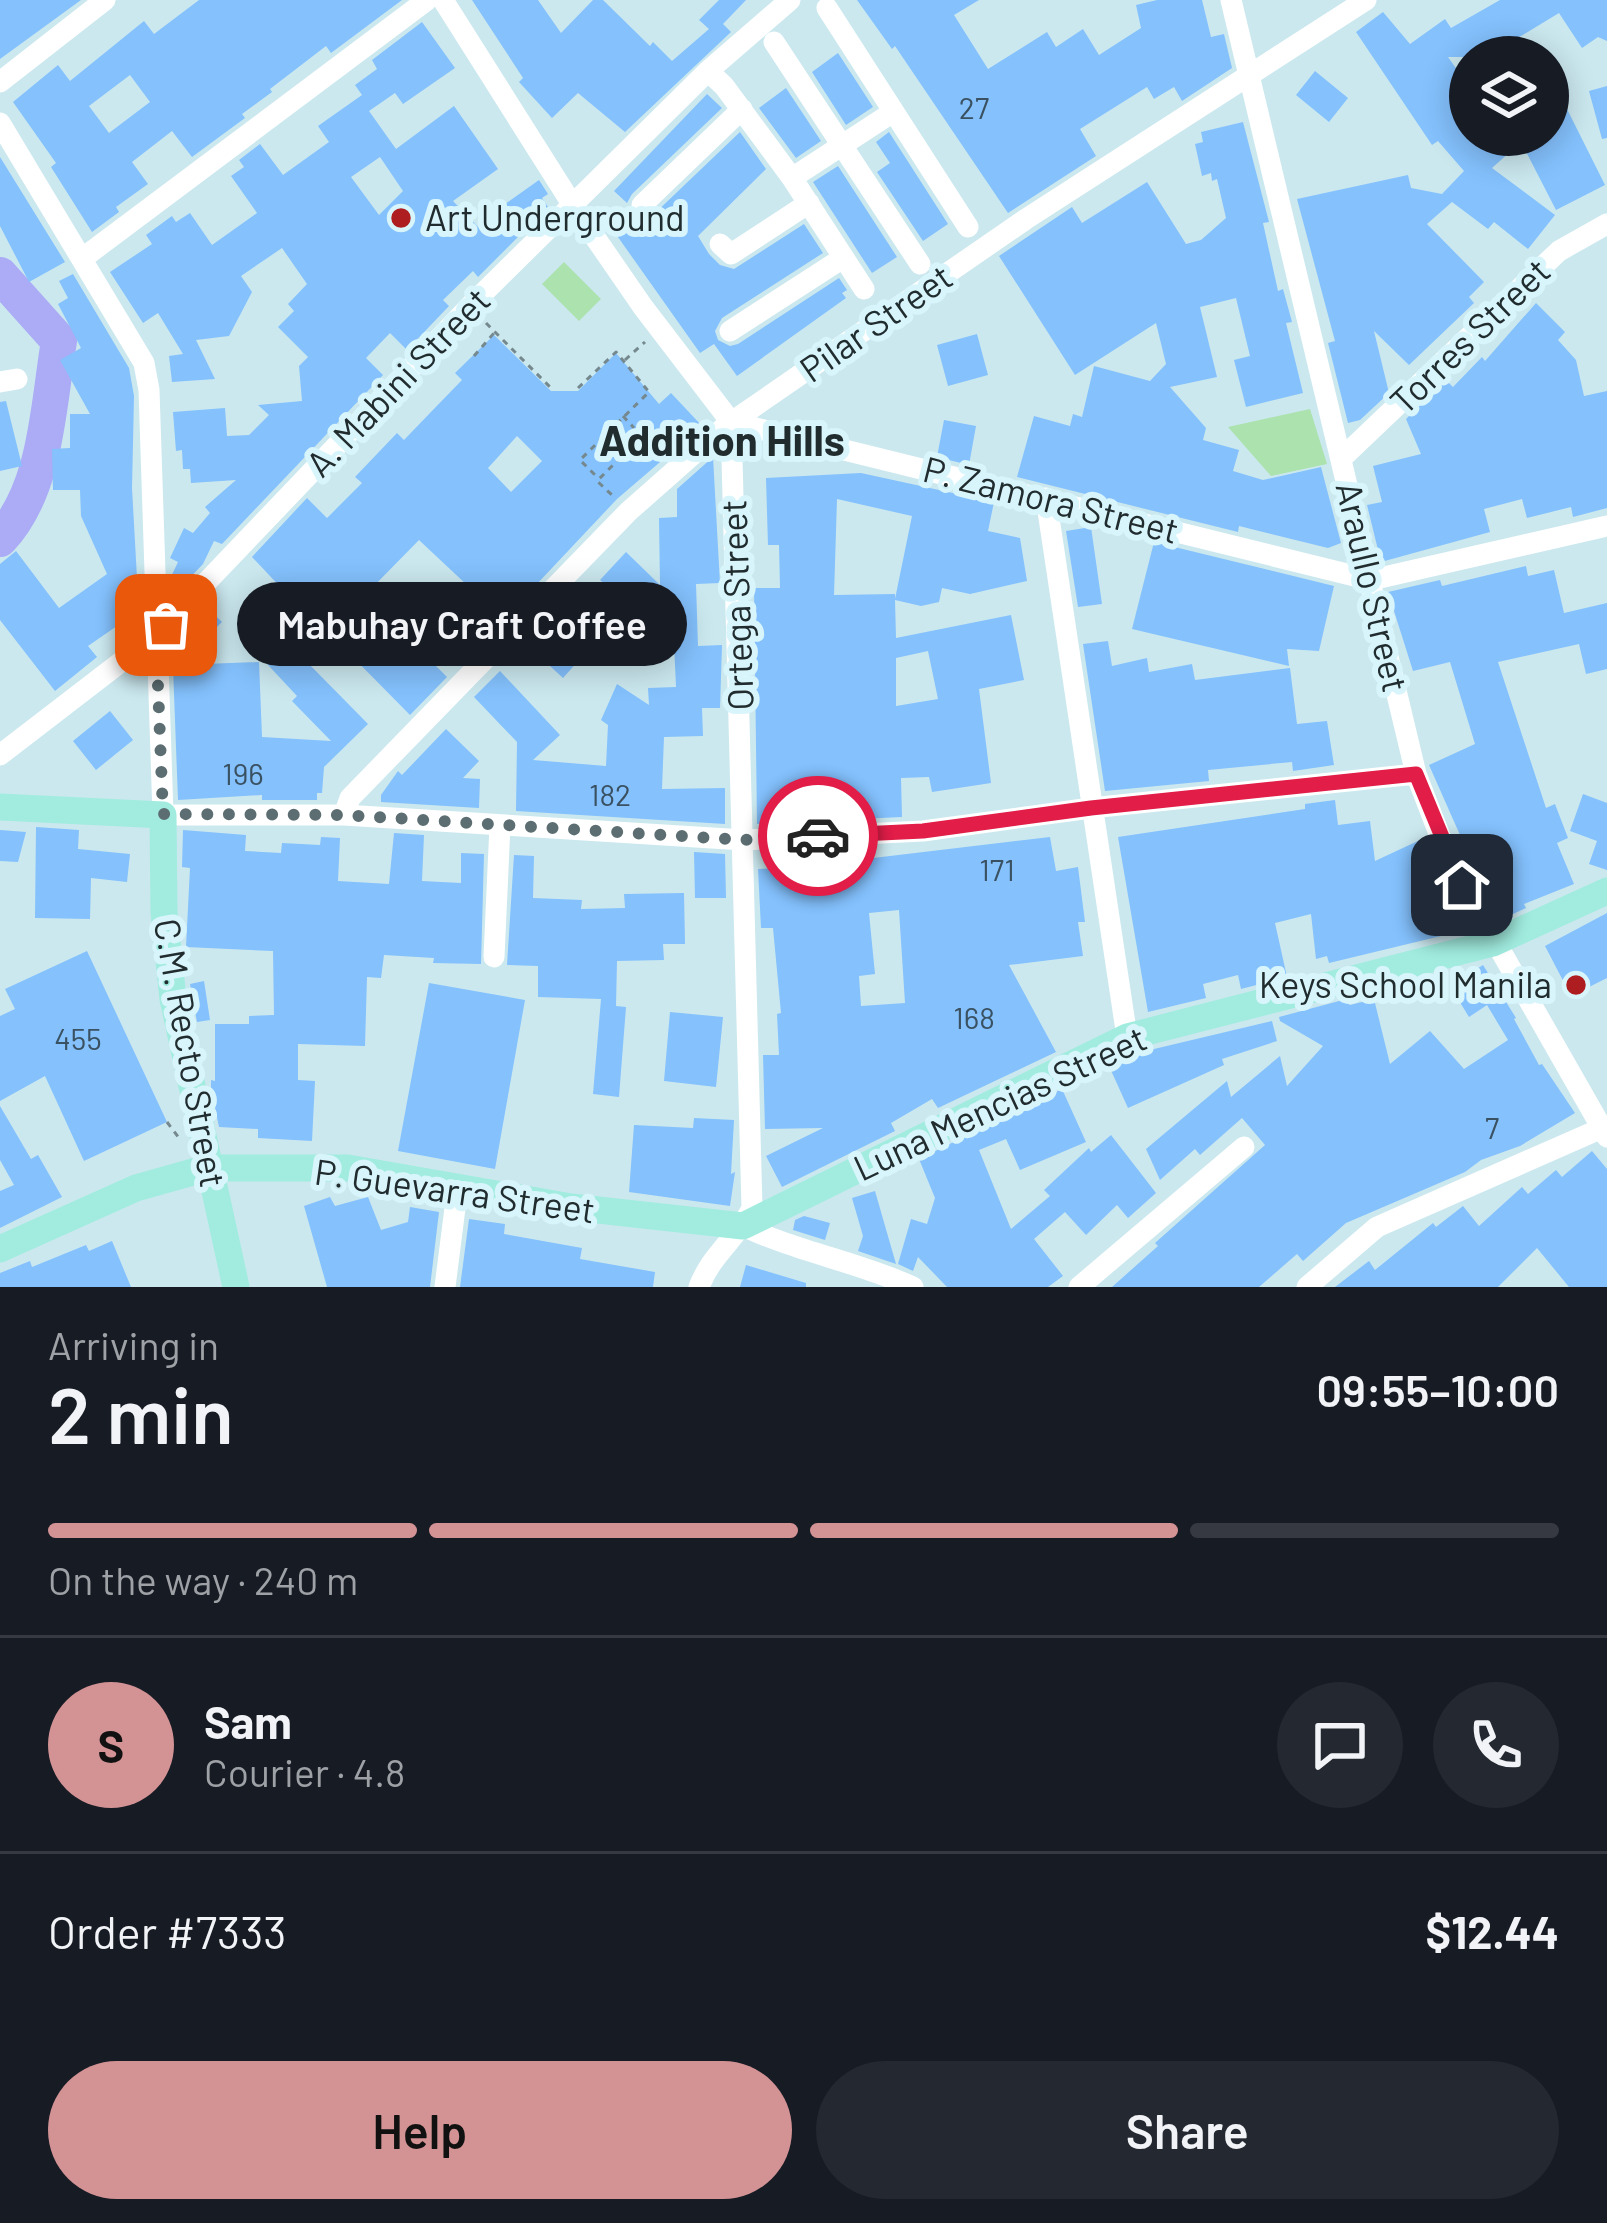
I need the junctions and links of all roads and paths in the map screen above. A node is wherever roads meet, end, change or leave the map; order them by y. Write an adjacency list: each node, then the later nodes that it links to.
1 (105, 0): 11 (street)
2 (427, 0): 24 (street)
3 (443, 0): 18 (street)
4 (790, 0): 9 (street, A. Mabini Street)
5 (1231, 0): 10 (street, Araullo Street)
6 (1366, 0): 10 (street, Pilar Street)
7 (827, 8): 13 (street)
8 (774, 42): 15 (street)
9 (713, 73): 12 (street); 18 (street, A. Mabini Street)
10 (1248, 77): 36 (street, Pilar Street); 39 (street, Araullo Street)
11 (0, 82)
12 (742, 109): 16 (street); 19 (street)
13 (893, 112): 15 (street); 21 (street)
14 (0, 123): 24 (street, C.M. Recto Street)
15 (844, 145): 16 (street); 25 (street)
16 (792, 178): 17 (street)
17 (809, 203): 22 (street); 23 (street)
18 (572, 205): 27 (street, A. Mabini Street); 28 (street)
19 (642, 205)
20 (1607, 224): 39 (street, Torres Street)
21 (968, 227)
22 (721, 244)
23 (843, 257): 26 (street); 29 (street)
24 (83, 258): 43 (street, C.M. Recto Street)
25 (920, 264)
26 (864, 289)
27 (470, 305): 30 (path); 43 (street, A. Mabini Street)
28 (660, 329): 32 (path); 36 (street)
29 (730, 331)
30 (495, 332): 31 (path); 34 (path)
31 (474, 356)
32 (623, 362): 33 (path); 35 (path)
33 (578, 388)
34 (552, 389)
35 (623, 416): 37 (path); 38 (path)
36 (731, 422): 40 (street, P. Zamora Street); 49 (street, Pilar Street); 51 (street, Ortega Street)
37 (634, 428)
38 (599, 439): 38 (path)
39 (1341, 459): 42 (street, Araullo Street)
40 (1046, 498): 42 (street, P. Zamora Street); 47 (street)
41 (1607, 526): 42 (street)
42 (1371, 580): 45 (street, Araullo Street)
43 (156, 635): 44 (street, A. Mabini Street); 48 (street, C.M. Recto Street)
44 (0, 754)
45 (1416, 774): 47 (street); 53 (street, Araullo Street)
46 (0, 808): 48 (main road)
47 (1091, 808): 51 (street); 55 (street)
48 (163, 814): 49 (street); 58 (main road, C.M. Recto Street)
49 (344, 815): 50 (street)
50 (500, 825): 51 (street); 54 (street)
51 (744, 840): 60 (street, Ortega Street)
52 (1607, 892): 53 (main road, Luna Mencias Street)
53 (1493, 943): 55 (main road, Luna Mencias Street); 56 (street, Araullo Street)
54 (494, 957)
55 (1127, 1037): 60 (main road, Luna Mencias Street)
56 (1604, 1133): 67 (street)
57 (1244, 1147): 66 (street)
58 (207, 1168): 60 (main road, P. Guevarra Street); 61 (main road, P. Guevarra Street); 62 (main road, C.M. Recto Street)
59 (455, 1208): 63 (street)
60 (743, 1226): 64 (street); 65 (street, P. Guevarra Street)
61 (0, 1250)
62 (236, 1287)
63 (445, 1287)
64 (699, 1287)
65 (914, 1287)
66 (1079, 1287)
67 (1307, 1287)

